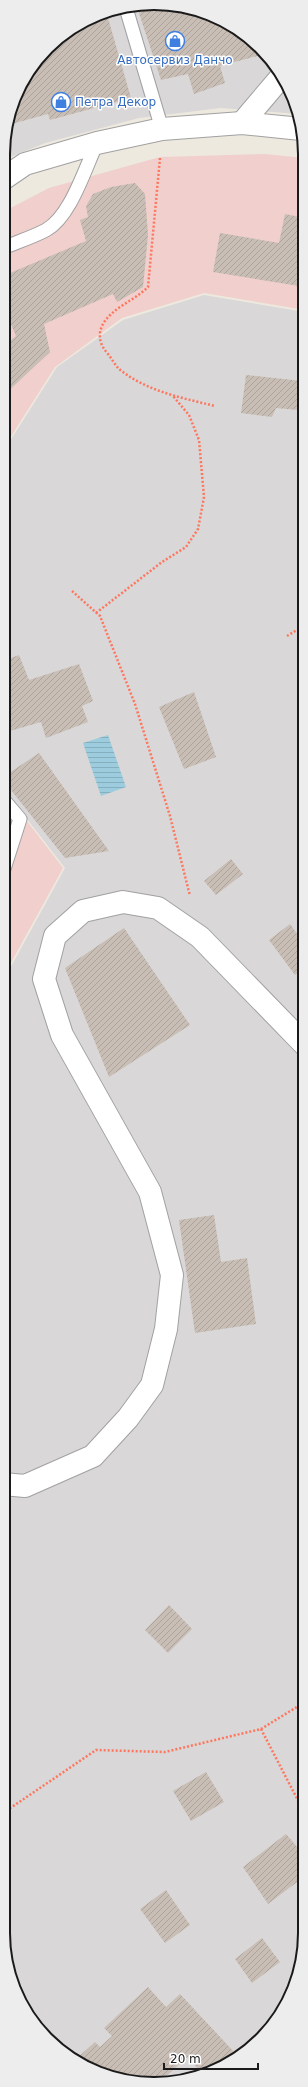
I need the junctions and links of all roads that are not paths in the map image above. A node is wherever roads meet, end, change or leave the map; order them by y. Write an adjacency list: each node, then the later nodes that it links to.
1 (127, 13): 5 (lane)
2 (278, 80): 3 (street)
3 (242, 123): 4 (street); 5 (street)
4 (296, 128)
5 (162, 129): 6 (street)
6 (97, 143): 7 (street); 8 (lane)
7 (10, 174)
8 (10, 245)
9 (10, 807): 10 (lane)
10 (10, 850)
11 (298, 1038): 12 (street)
12 (10, 1485)

